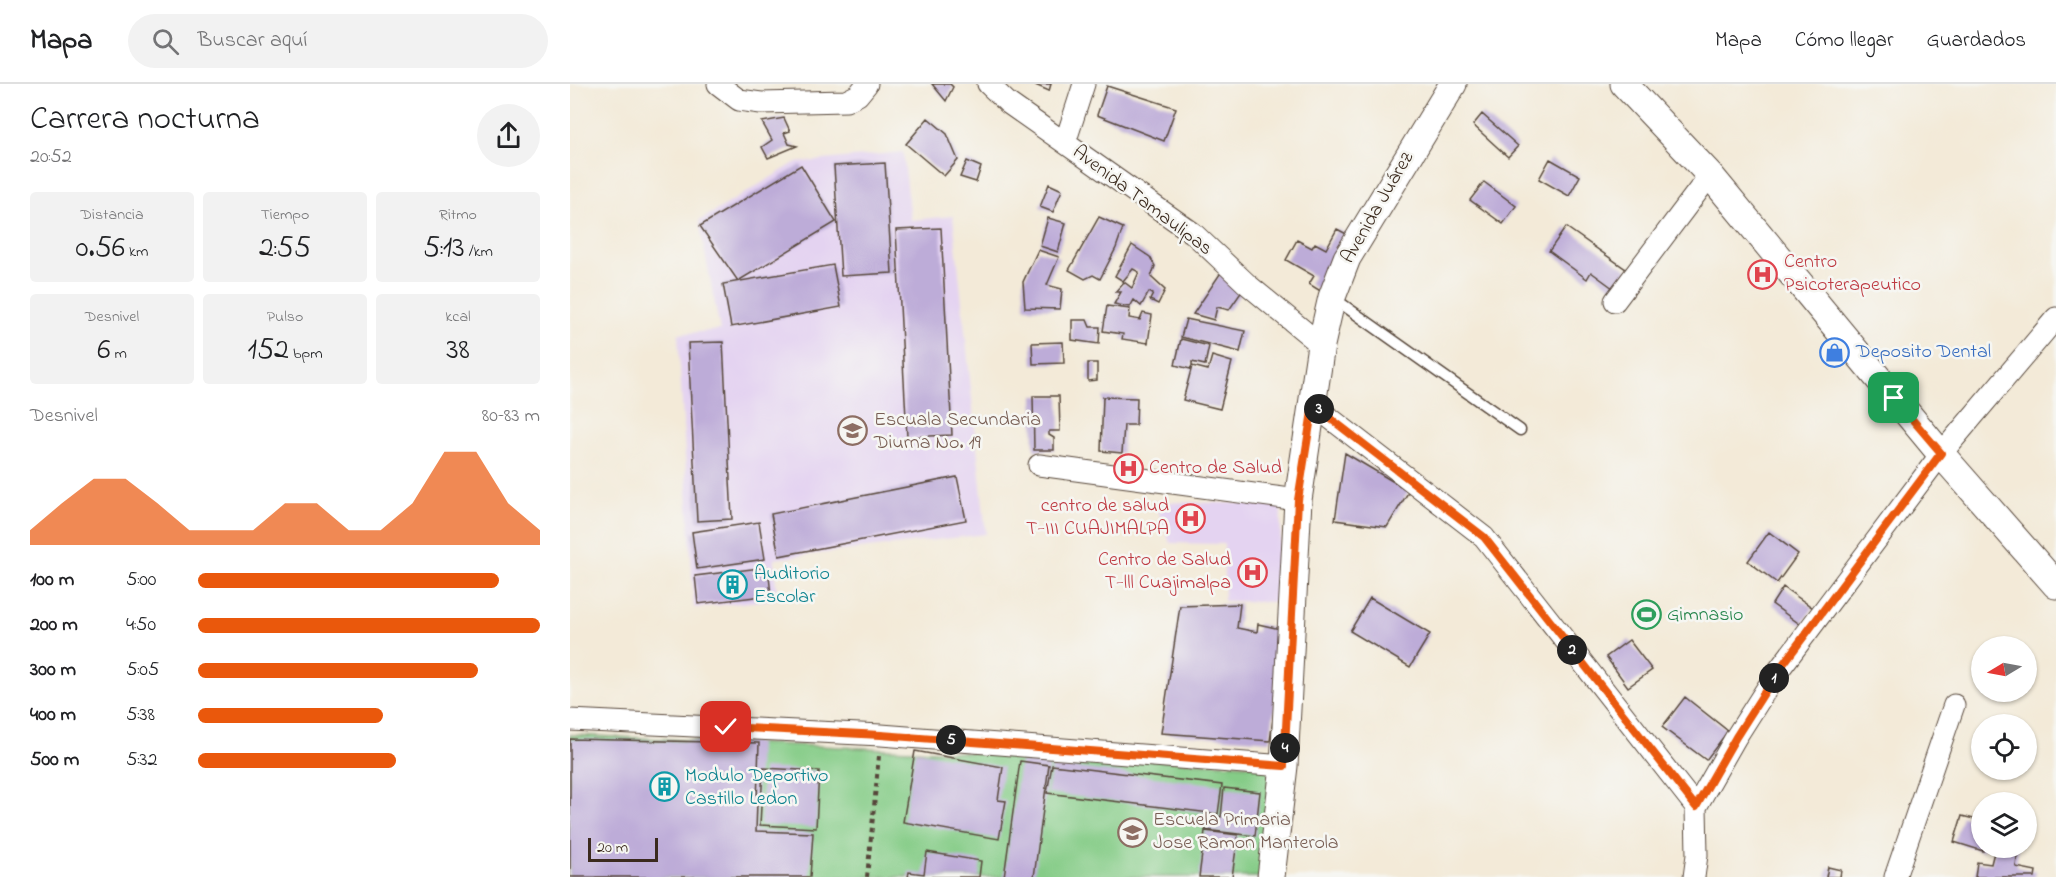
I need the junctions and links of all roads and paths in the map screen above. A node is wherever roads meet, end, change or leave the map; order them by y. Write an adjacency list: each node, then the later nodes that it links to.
1 (718, 84): 2 (street)
2 (867, 84)
3 (988, 84): 7 (street, Avenida Tamaulipas)
4 (1084, 84): 7 (street)
5 (1453, 84): 9 (street, Avenida Juárez)
6 (1624, 84): 8 (street)
7 (1065, 143): 12 (street, Avenida Tamaulipas)
8 (1710, 175): 10 (street); 15 (street)
9 (1332, 297): 12 (street, Avenida Juárez); 14 (lane)
10 (1615, 301)
11 (2056, 318): 15 (street)
12 (1321, 345): 13 (street, Avenida Juárez)
13 (1313, 405): 17 (street, Avenida Juárez); 23 (street)
14 (1520, 430)
15 (1941, 453): 18 (street); 23 (street)
16 (1039, 465): 17 (street)
17 (1298, 500): 22 (street, Avenida Juárez)
18 (2056, 585)
19 (1954, 705): 27 (street)
20 (570, 720): 21 (street)
21 (881, 735): 22 (street); 24 (path)
22 (1284, 766): 25 (street, Avenida Juárez)
23 (1696, 807): 26 (street)
24 (867, 877)
25 (1271, 877)
26 (1694, 877)
27 (1895, 877)

